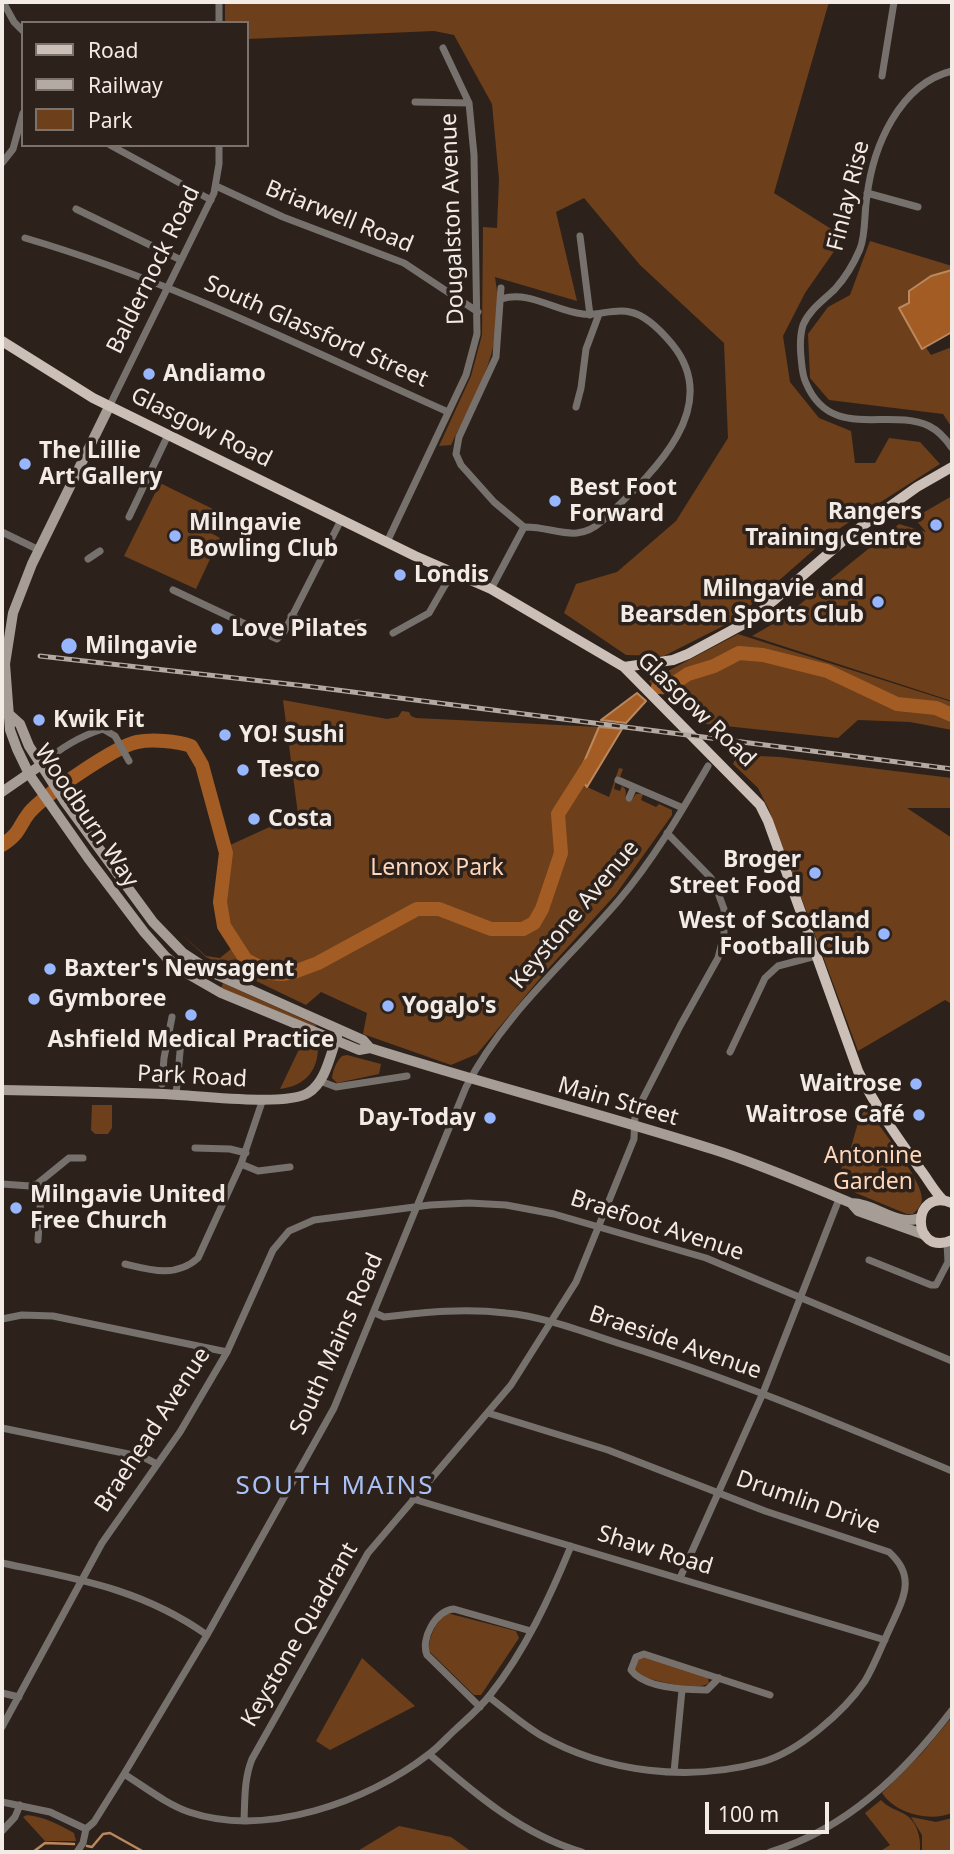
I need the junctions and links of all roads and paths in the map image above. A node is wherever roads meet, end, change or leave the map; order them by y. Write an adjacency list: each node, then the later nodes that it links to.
1 (4, 2): 5 (street)
2 (219, 2): 4 (street)
3 (894, 2): 8 (street)
4 (219, 21)
5 (21, 29)
6 (443, 48): 10 (street, Dougalston Avenue)
7 (952, 71): 16 (street, Finlay Rise)
8 (882, 76)
9 (415, 103): 10 (street)
10 (469, 103): 26 (street, Dougalston Avenue)
11 (21, 120): 14 (street)
12 (114, 147): 17 (street)
13 (219, 147): 15 (street, Baldernock Road)
14 (2, 163)
15 (216, 186): 17 (street, Baldernock Road); 26 (street, Briarwell Road)
16 (867, 194): 18 (street); 34 (street, Finlay Rise)
17 (211, 200): 22 (street, Baldernock Road)
18 (918, 207)
19 (76, 209): 22 (street)
20 (580, 236): 27 (street)
21 (25, 238): 23 (street, South Glassford Street)
22 (181, 260): 23 (street, Baldernock Road)
23 (168, 287): 30 (street, Baldernock Road); 32 (street, South Glassford Street)
24 (501, 288): 25 (street)
25 (501, 299): 27 (street); 38 (street)
26 (478, 312): 32 (street, Dougalston Avenue)
27 (590, 314): 28 (street)
28 (599, 314): 31 (street); 38 (street)
29 (2, 341): 30 (main road, Glasgow Road)
30 (109, 407): 33 (main road, Glasgow Road); 41 (main road, Woodburn Way)
31 (576, 407)
32 (448, 412): 40 (street, Dougalston Avenue)
33 (168, 435): 36 (street); 37 (main road, Glasgow Road)
34 (952, 448)
35 (952, 467): 50 (main road)
36 (128, 517)
37 (341, 520): 40 (main road, Glasgow Road); 47 (street)
38 (524, 527): 45 (street)
39 (2, 532): 41 (street)
40 (387, 542): 44 (main road, Glasgow Road)
41 (39, 550): 51 (main road, Woodburn Way)
42 (100, 551): 43 (street)
43 (89, 559)
44 (452, 573): 45 (main road, Glasgow Road); 49 (street)
45 (491, 589): 50 (main road, Glasgow Road)
46 (173, 590): 47 (street)
47 (291, 617): 48 (street)
48 (359, 623)
49 (393, 633)
50 (624, 667): 64 (main road, Glasgow Road)
51 (10, 715): 53 (main road, Woodburn Way); 55 (main road, Woodburn Way)
52 (129, 761): 53 (street)
53 (41, 765): 55 (main road); 62 (main road, Woodburn Way)
54 (708, 766): 60 (street, Keystone Avenue)
55 (29, 774): 58 (main road); 63 (main road, Woodburn Way)
56 (618, 780): 57 (street)
57 (634, 787): 59 (street); 60 (street)
58 (2, 792)
59 (629, 799)
60 (683, 808): 61 (street, Keystone Avenue)
61 (667, 833): 72 (street, Keystone Avenue); 78 (street, Keystone Quadrant)
62 (153, 922): 66 (main road, Main Street)
63 (144, 933): 68 (main road, Main Street)
64 (816, 956): 70 (street); 88 (main road, Glasgow Road)
65 (172, 1017): 67 (street)
66 (340, 1030): 68 (main road); 69 (main road, Main Street)
67 (167, 1040): 74 (street); 76 (street)
68 (335, 1041): 69 (main road, Main Street); 73 (main road)
69 (370, 1048): 72 (main road, Main Street)
70 (730, 1052)
71 (407, 1076): 73 (street)
72 (471, 1079): 78 (main road, Main Street); 93 (street, South Mains Road)
73 (320, 1081): 77 (main road, Park Road)
74 (162, 1084)
75 (2, 1090): 76 (main road, Park Road)
76 (176, 1094): 77 (main road, Park Road)
77 (263, 1099): 81 (street)
78 (635, 1126): 89 (main road, Main Street); 95 (street, Keystone Quadrant)
79 (67, 1147): 82 (street)
80 (195, 1148): 81 (street)
81 (246, 1153): 84 (street)
82 (69, 1158): 83 (street); 87 (street)
83 (83, 1158)
84 (241, 1164): 85 (street); 100 (street)
85 (290, 1167)
86 (2, 1184): 87 (street)
87 (37, 1184): 97 (street)
88 (930, 1187): 90 (main road, Glasgow Road); 92 (main road)
89 (839, 1199): 91 (main road, Main Street); 102 (street)
90 (947, 1201): 92 (main road)
91 (851, 1203): 94 (main road, Main Street); 96 (main road, Main Street)
92 (928, 1205): 94 (main road)
93 (417, 1206): 95 (street, Braefoot Avenue); 103 (street, South Mains Road); 106 (street, Braehead Avenue)
94 (920, 1218): 96 (main road)
95 (599, 1227): 102 (street, Braefoot Avenue); 105 (street, Keystone Quadrant)
96 (925, 1235): 98 (main road)
97 (38, 1240)
98 (949, 1242): 101 (street)
99 (869, 1260): 101 (street)
100 (125, 1264)
101 (949, 1269)
102 (800, 1298): 107 (street, Braefoot Avenue); 108 (street)
103 (374, 1313): 105 (street, Braeside Avenue); 120 (street, South Mains Road)
104 (2, 1319): 106 (street)
105 (551, 1322): 108 (street, Braeside Avenue); 109 (street, Keystone Quadrant)
106 (227, 1352): 111 (street, Braehead Avenue)
107 (952, 1361)
108 (762, 1393): 112 (street, Braeside Avenue); 113 (street)
109 (488, 1413): 113 (street, Drumlin Drive); 114 (street, Keystone Quadrant)
110 (2, 1428): 111 (street)
111 (157, 1464): 118 (street, Braehead Avenue)
112 (952, 1471)
113 (720, 1493): 117 (street); 121 (street, Drumlin Drive)
114 (413, 1499): 115 (street, Shaw Road); 136 (street, Keystone Quadrant)
115 (571, 1546): 117 (street, Shaw Road); 119 (street)
116 (2, 1563): 118 (street)
117 (680, 1578): 121 (street, Shaw Road)
118 (82, 1580): 120 (street); 126 (street, Braehead Avenue)
119 (531, 1632): 127 (street); 128 (street)
120 (208, 1635): 133 (street, South Mains Road)
121 (885, 1640): 132 (street, Drumlin Drive)
122 (719, 1678): 123 (street); 123 (street); 125 (street)
123 (682, 1690): 132 (street)
124 (2, 1693): 126 (street)
125 (770, 1695)
126 (19, 1697): 130 (street, Braehead Avenue)
127 (489, 1697): 128 (street); 132 (street, Drumlin Drive)
128 (480, 1707): 131 (street)
129 (952, 1710): 141 (street)
130 (2, 1727)
131 (429, 1754): 136 (street); 140 (street)
132 (674, 1772)
133 (124, 1774): 136 (street); 137 (street, South Mains Road)
134 (2, 1802): 135 (street)
135 (20, 1805): 137 (street); 138 (street)
136 (244, 1820)
137 (86, 1829): 139 (street)
138 (2, 1831)
139 (77, 1852)
140 (582, 1852)
141 (770, 1852)

